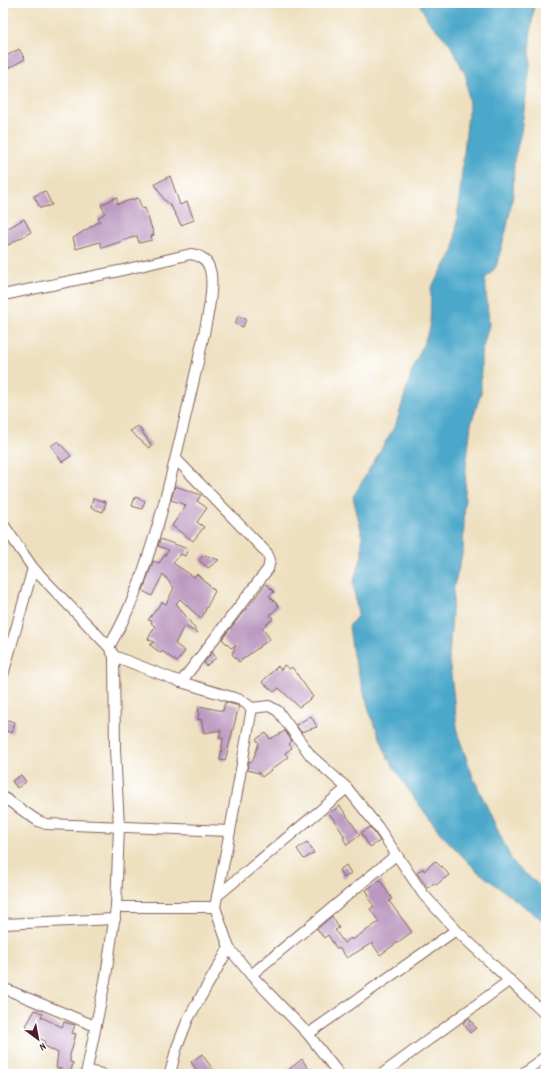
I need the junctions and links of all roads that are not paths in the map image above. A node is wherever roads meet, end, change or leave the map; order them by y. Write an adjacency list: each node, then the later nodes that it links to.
1 (3, 295): 2 (street)
2 (176, 459): 5 (street); 8 (street)
3 (3, 524): 4 (street)
4 (33, 568): 5 (street); 7 (street)
5 (109, 647): 6 (street)
6 (114, 656): 8 (street); 12 (street)
7 (3, 675)
8 (181, 682): 9 (street)
9 (252, 708): 10 (street); 13 (street)
10 (347, 788): 14 (street); 15 (street)
11 (3, 797): 12 (street)
12 (119, 827): 13 (street); 16 (street)
13 (230, 831): 15 (street)
14 (396, 854): 20 (street); 22 (street)
15 (217, 896): 17 (street)
16 (116, 907): 17 (street); 18 (street)
17 (215, 908): 21 (street)
18 (114, 918): 19 (street); 26 (street)
19 (3, 924)
20 (456, 930): 23 (street); 27 (street)
21 (229, 948): 22 (street); 31 (street)
22 (251, 975): 27 (street)
23 (510, 980): 25 (street); 33 (street)
24 (3, 988): 26 (street)
25 (546, 1015)
26 (95, 1026): 29 (street)
27 (308, 1034): 32 (street)
28 (546, 1056): 34 (street)
29 (87, 1072): 30 (street)
30 (102, 1074)
31 (170, 1074)
32 (339, 1074)
33 (382, 1074)
34 (521, 1074)

